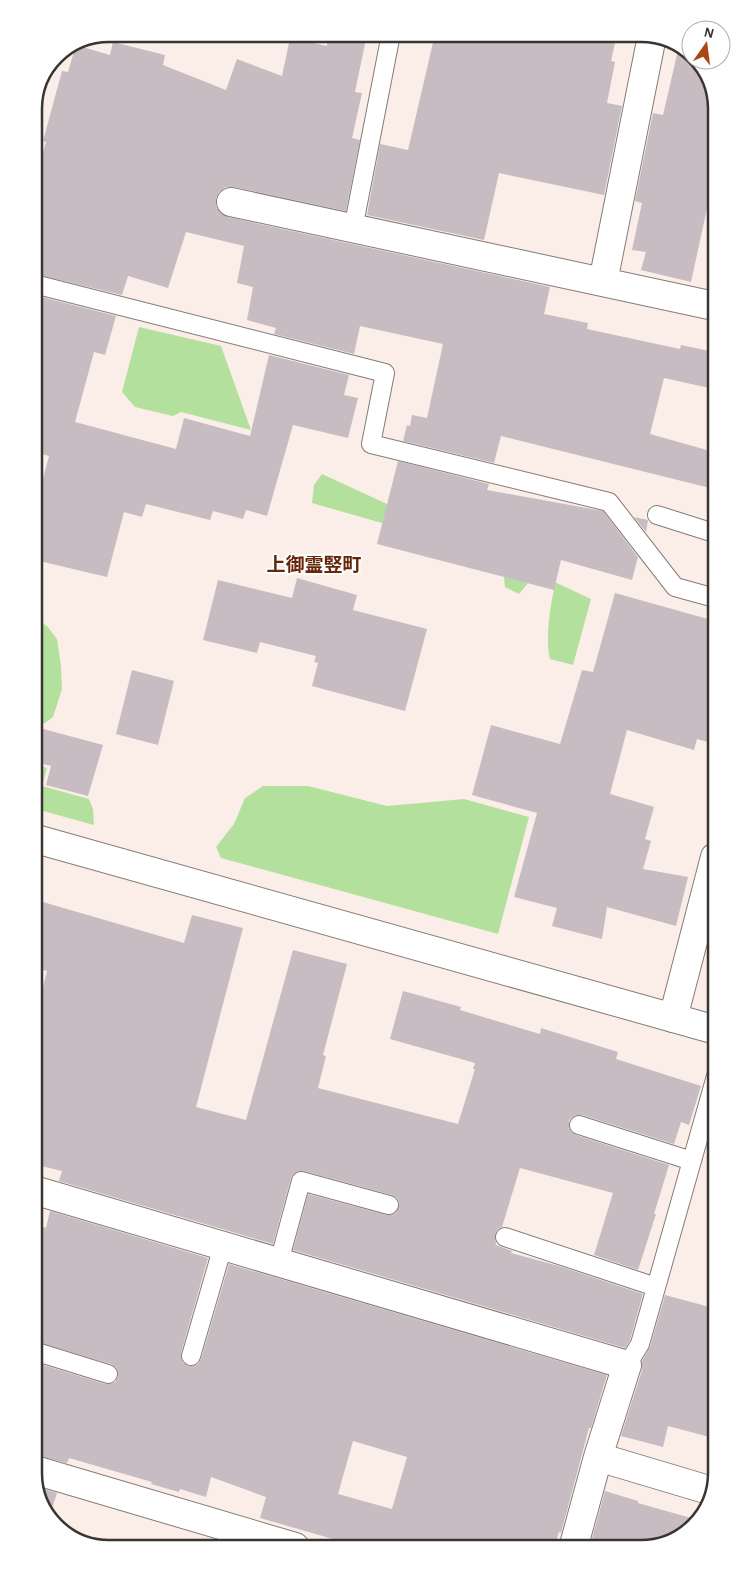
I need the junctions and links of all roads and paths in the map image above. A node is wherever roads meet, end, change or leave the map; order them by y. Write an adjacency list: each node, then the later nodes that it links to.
1 (390, 43): 4 (lane)
2 (650, 44): 5 (street)
3 (231, 202): 4 (street)
4 (353, 229): 5 (street)
5 (603, 282): 7 (street)
6 (43, 286): 10 (lane)
7 (708, 305)
8 (657, 515): 9 (lane)
9 (708, 531)
10 (708, 596)
11 (42, 840): 13 (street)
12 (708, 884): 13 (street)
13 (673, 1018): 14 (street)
14 (708, 1028)
15 (708, 1104): 17 (lane)
16 (579, 1125): 17 (lane)
17 (692, 1161): 23 (lane)
18 (42, 1193): 21 (street)
19 (389, 1204): 22 (lane)
20 (505, 1236): 23 (lane)
21 (223, 1246): 22 (street); 25 (lane)
22 (279, 1262): 26 (street)
23 (656, 1287): 26 (lane)
24 (42, 1354): 27 (lane)
25 (190, 1356)
26 (627, 1365): 28 (street)
27 (108, 1374)
28 (598, 1457): 30 (street); 32 (street)
29 (42, 1472): 31 (street)
30 (706, 1489)
31 (269, 1539)
32 (575, 1540)

